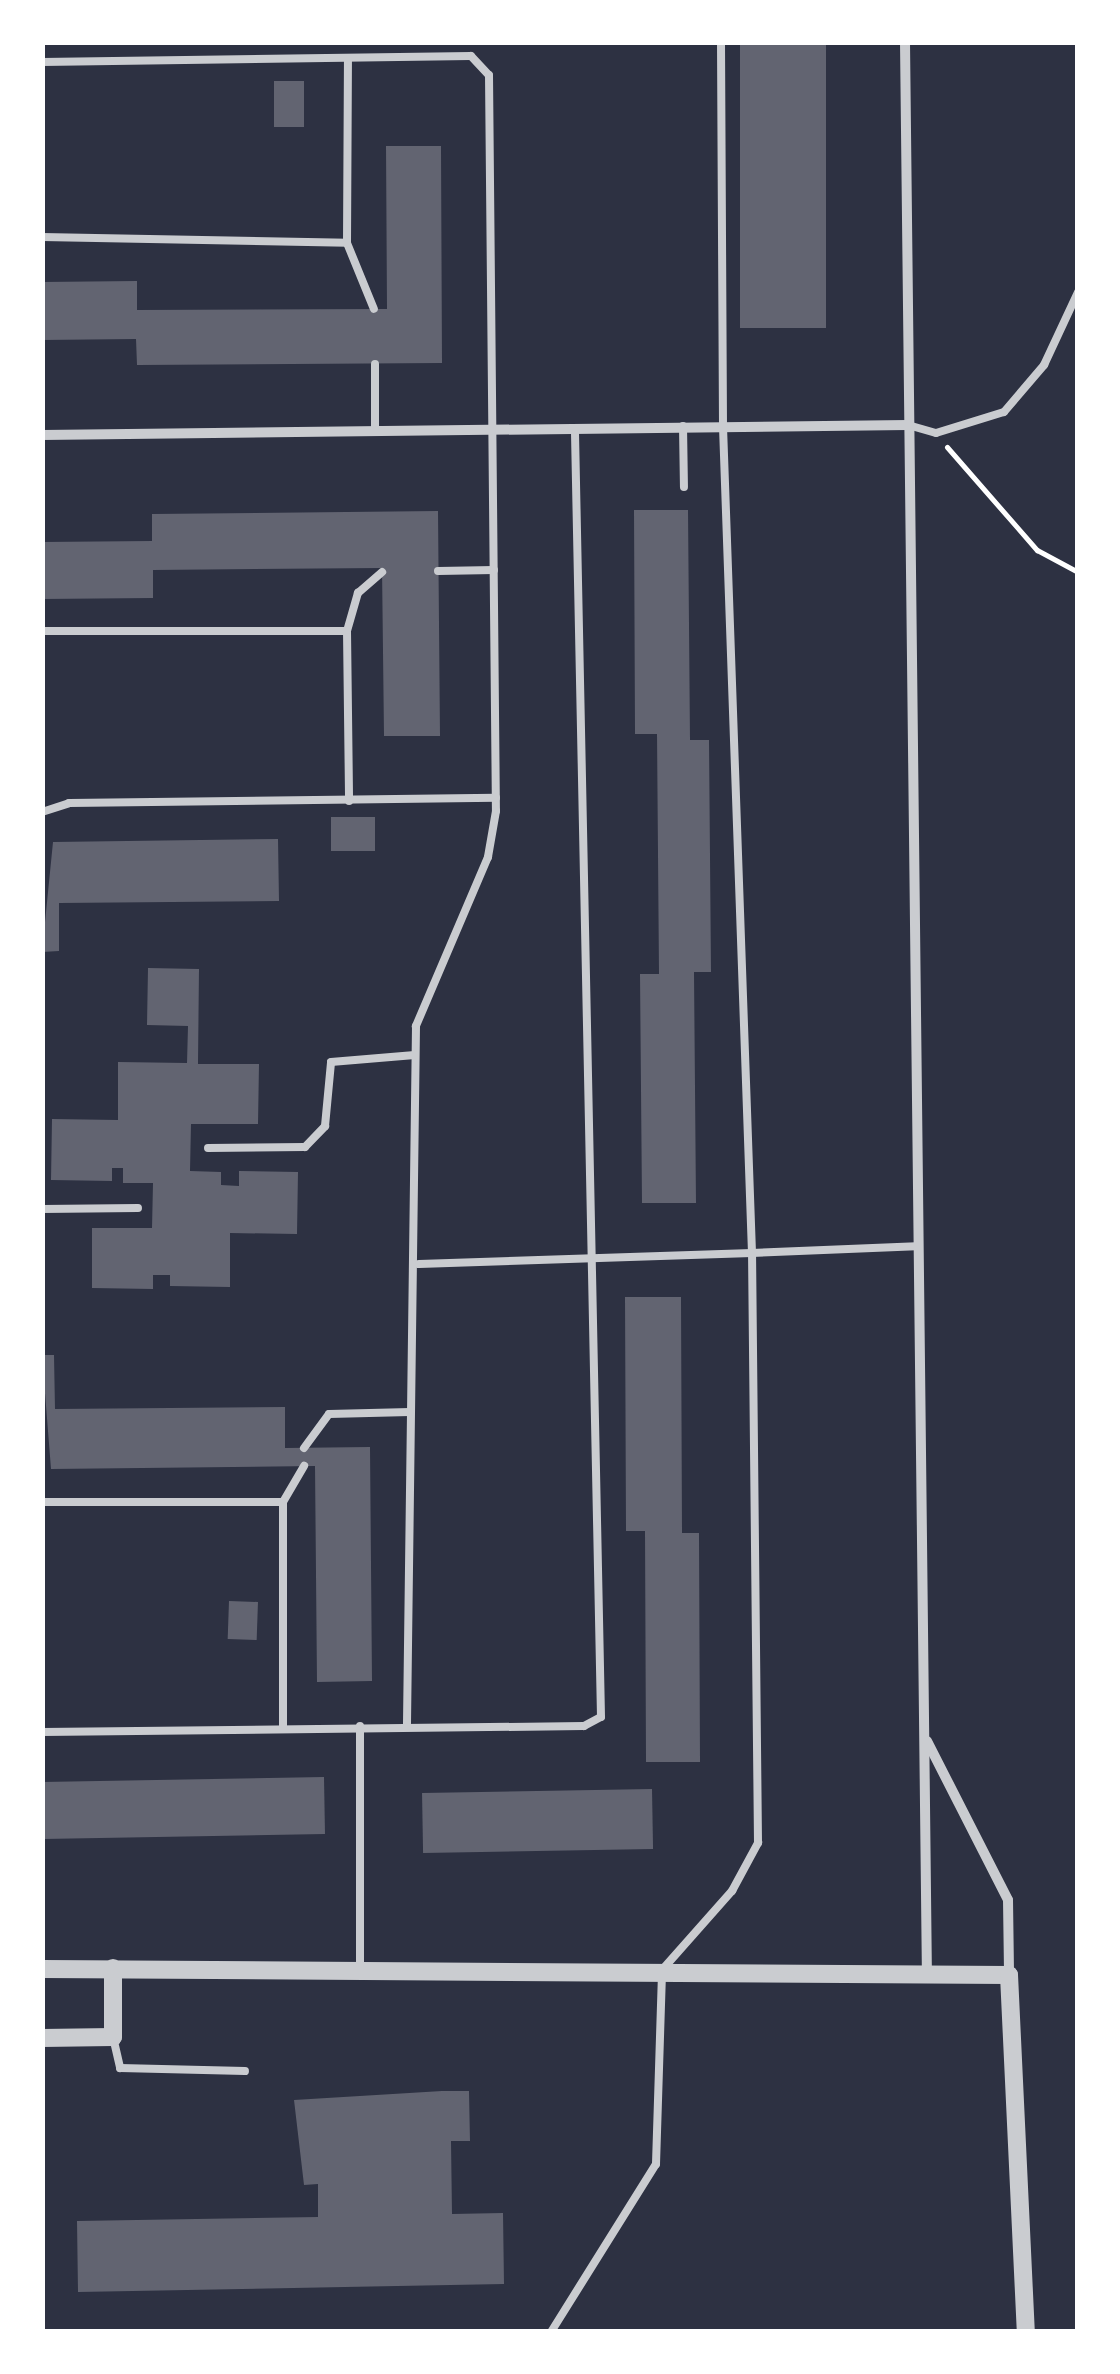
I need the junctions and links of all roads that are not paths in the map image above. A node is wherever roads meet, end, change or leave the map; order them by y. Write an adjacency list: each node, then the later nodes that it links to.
1 (721, 42): 12 (lane)
2 (905, 42): 10 (street)
3 (348, 58): 4 (lane); 6 (lane); 14 (lane)
4 (42, 62)
5 (42, 238): 6 (lane)
6 (346, 243): 8 (lane)
7 (1078, 292): 10 (lane)
8 (374, 309)
9 (375, 364): 15 (lane)
10 (908, 425): 12 (street); 30 (street)
11 (684, 426): 12 (street); 13 (street); 17 (lane)
12 (723, 426): 31 (lane)
13 (575, 428): 14 (street); 32 (lane)
14 (493, 430): 15 (street); 18 (lane)
15 (375, 432): 16 (street)
16 (42, 435)
17 (684, 488)
18 (494, 570): 19 (lane); 23 (lane)
19 (438, 571)
20 (382, 572): 21 (lane)
21 (347, 630): 22 (lane); 24 (lane)
22 (42, 631)
23 (496, 798): 24 (lane); 26 (lane)
24 (349, 801): 25 (lane)
25 (42, 812)
26 (415, 1055): 27 (lane); 33 (lane)
27 (208, 1148)
28 (138, 1208): 29 (lane)
29 (42, 1209)
30 (916, 1246): 31 (lane); 43 (street)
31 (752, 1253): 32 (lane); 47 (lane)
32 (587, 1258): 33 (lane); 40 (lane)
33 (419, 1264): 34 (lane)
34 (410, 1412): 35 (lane); 40 (lane)
35 (304, 1448)
36 (304, 1466): 38 (lane)
37 (42, 1502): 38 (lane)
38 (282, 1502): 41 (lane)
39 (360, 1726): 40 (lane); 41 (lane); 44 (lane)
40 (407, 1726)
41 (283, 1727): 42 (lane)
42 (42, 1732)
43 (926, 1740): 48 (street); 49 (street)
44 (360, 1966): 45 (street); 47 (street)
45 (113, 1968): 46 (street); 50 (street)
46 (42, 1969)
47 (662, 1970): 48 (street); 53 (lane)
48 (926, 1974): 49 (street)
49 (1009, 1975): 54 (street)
50 (113, 2036): 51 (street); 52 (lane)
51 (42, 2038)
52 (245, 2071)
53 (551, 2332)
54 (1026, 2332)

